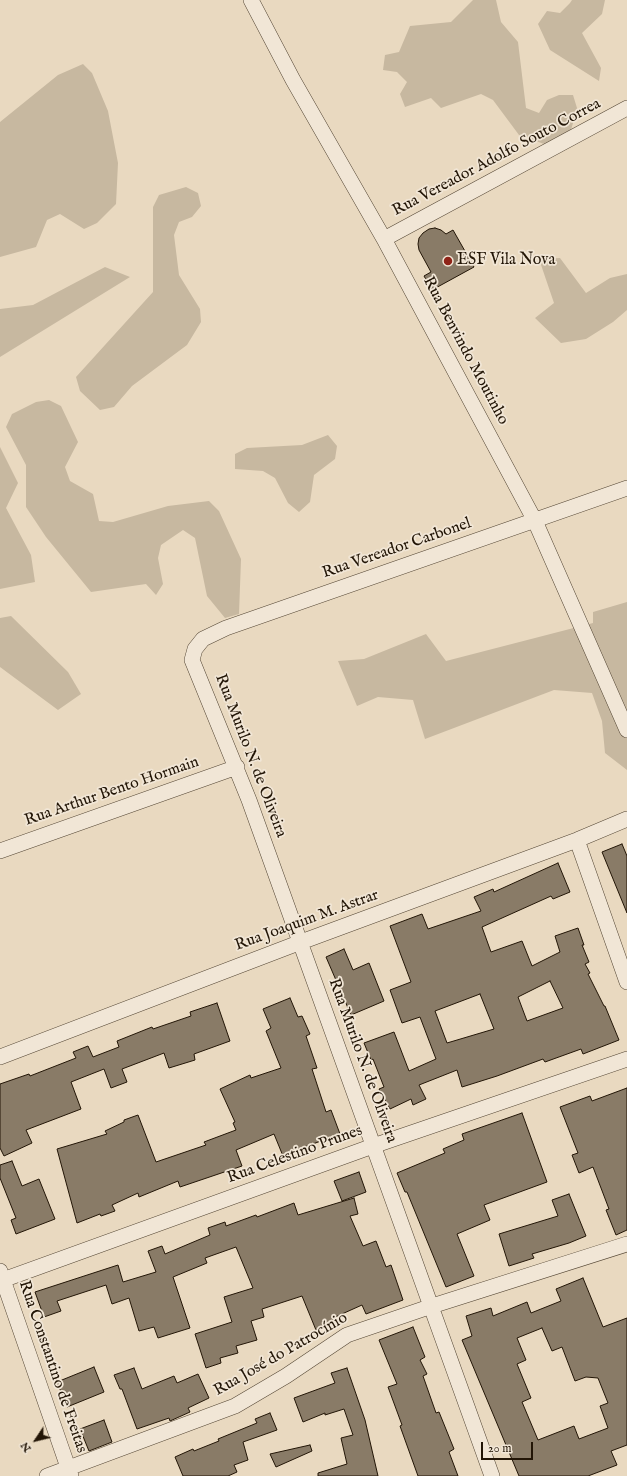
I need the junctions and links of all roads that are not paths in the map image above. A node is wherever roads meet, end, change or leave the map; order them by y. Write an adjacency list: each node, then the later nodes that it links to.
1 (251, 0): 3 (street, Rua Benvindo Moutinho)
2 (627, 108): 3 (street, Rua Vereador Adolfo Souto Correa)
3 (384, 238): 5 (street, Rua Benvindo Moutinho)
4 (627, 488): 5 (street, Rua Vereador Carbonel)
5 (535, 520): 6 (street, Rua Vereador Carbonel); 7 (street, Rua Benvindo Moutinho)
6 (192, 660): 8 (street, Rua Murilo N. de Oliveira)
7 (627, 730)
8 (237, 767): 11 (street, Rua Arthur Bento Hormain); 12 (street, Rua Murilo N. de Oliveira)
9 (627, 819): 10 (street, Rua Joaquim M. Astrar)
10 (577, 840): 12 (street, Rua Joaquim M. Astrar); 13 (street)
11 (0, 851)
12 (301, 942): 14 (street, Rua Joaquim M. Astrar); 16 (street, Rua Murilo N. de Oliveira)
13 (627, 982)
14 (0, 1057)
15 (627, 1059): 16 (street, Rua Celestino Prunes)
16 (373, 1146): 18 (street, Rua Celestino Prunes); 19 (street, Rua Murilo N. de Oliveira)
17 (627, 1244): 19 (street, Rua José do Patrocínio)
18 (1, 1277): 20 (street, Rua Constantino de Freitas)
19 (432, 1306): 20 (street, Rua José do Patrocínio); 22 (street, Rua Murilo N. de Oliveira)
20 (70, 1472): 21 (street, Rua José do Patrocínio)
21 (47, 1476)
22 (492, 1476)

